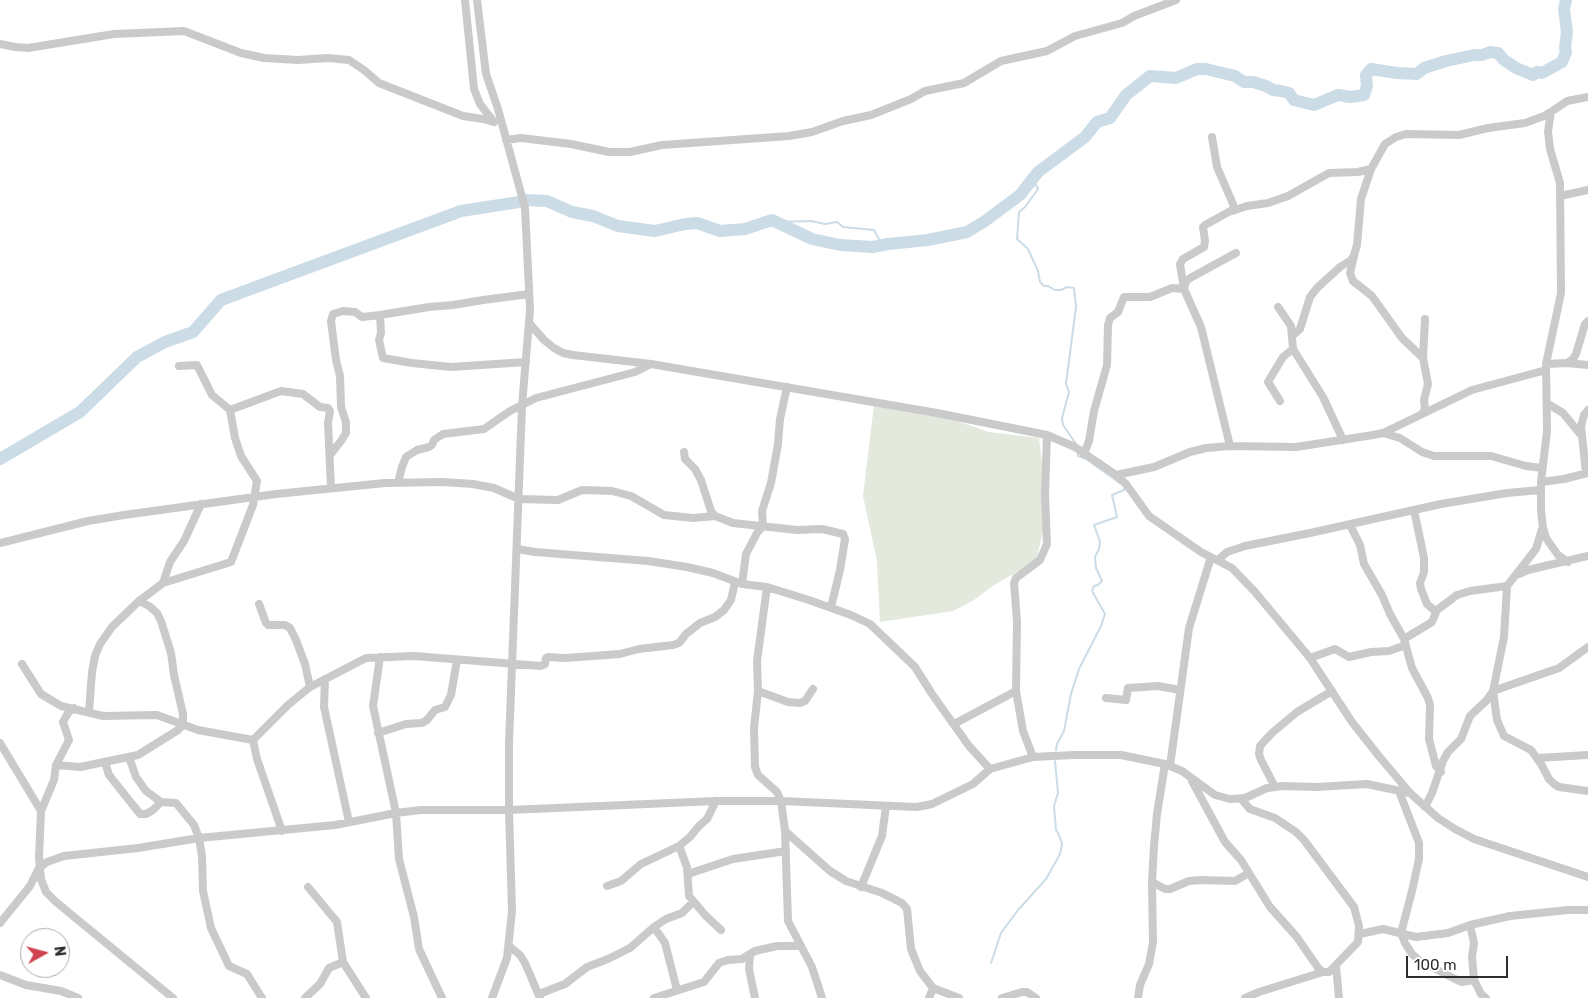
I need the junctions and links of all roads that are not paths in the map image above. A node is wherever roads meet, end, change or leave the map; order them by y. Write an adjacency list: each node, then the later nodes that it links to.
1 (465, 0): 7 (street)
2 (477, 0): 8 (street)
3 (1176, 0): 10 (street)
4 (0, 44): 7 (street)
5 (1588, 96): 6 (street)
6 (1551, 112): 11 (street); 13 (street)
7 (494, 122): 8 (street)
8 (504, 131): 10 (street)
9 (1212, 137): 14 (street)
10 (506, 140): 18 (street)
11 (1371, 169): 14 (street); 16 (street)
12 (1588, 190): 13 (street)
13 (1560, 196): 32 (street)
14 (1232, 211): 17 (street)
15 (1236, 253): 17 (street)
16 (1354, 255): 24 (street); 26 (street)
17 (1184, 288): 44 (street); 46 (street)
18 (529, 294): 20 (street); 23 (street)
19 (1278, 307): 24 (street)
20 (380, 315): 27 (street); 47 (street)
21 (1426, 318): 26 (street)
22 (1588, 321): 28 (street)
23 (530, 324): 27 (street); 29 (street)
24 (1292, 336): 25 (street)
25 (1293, 349): 34 (street); 43 (street)
26 (1423, 358): 39 (street)
27 (526, 362): 36 (street)
28 (1567, 363): 30 (street); 32 (street)
29 (651, 364): 33 (street); 36 (street)
30 (1588, 365)
31 (179, 366): 37 (street)
32 (1546, 367): 35 (street); 39 (street)
33 (787, 387): 42 (street); 60 (street)
34 (1280, 401)
35 (1548, 404): 41 (street); 48 (street)
36 (522, 406): 51 (street); 55 (street)
37 (230, 410): 47 (street); 54 (street)
38 (1588, 410): 41 (street)
39 (1422, 414): 40 (street)
40 (1383, 433): 43 (street); 48 (street)
41 (1581, 435): 49 (street)
42 (1047, 436): 46 (street); 88 (street)
43 (1343, 440): 44 (street)
44 (1230, 446): 50 (street)
45 (684, 452): 58 (street)
46 (1084, 454): 50 (street)
47 (330, 455): 53 (street)
48 (1542, 468): 52 (street)
49 (1587, 473): 52 (street)
50 (1116, 475): 65 (street)
51 (398, 483): 53 (street); 55 (street)
52 (1540, 486): 57 (street); 61 (street)
53 (331, 488): 54 (street)
54 (255, 496): 56 (street); 68 (street)
55 (519, 499): 58 (street); 63 (street)
56 (201, 504): 62 (street); 68 (street)
57 (1414, 510): 59 (street); 75 (street)
58 (715, 516): 60 (street)
59 (1350, 524): 65 (street); 76 (street)
60 (762, 526): 69 (street); 74 (street)
61 (1543, 528): 66 (street); 67 (street)
62 (0, 543)
63 (517, 549): 69 (street); 82 (street)
64 (1588, 556): 66 (street)
65 (1214, 558): 79 (street); 86 (street)
66 (1568, 562): 67 (street)
67 (1517, 575): 70 (street)
68 (163, 583): 72 (street)
69 (739, 583): 71 (street); 82 (street)
70 (1508, 586): 75 (street); 89 (street)
71 (767, 587): 74 (street); 87 (street)
72 (139, 601): 93 (street); 95 (street)
73 (259, 604): 84 (street)
74 (831, 608): 94 (street)
75 (1436, 612): 76 (street)
76 (1405, 642): 79 (street); 107 (street)
77 (1588, 647): 89 (street)
78 (380, 657): 80 (street); 83 (street); 96 (street)
79 (1310, 658): 90 (street)
80 (457, 660): 82 (street); 96 (street)
81 (22, 664): 92 (street)
82 (512, 665): 119 (street)
83 (325, 679): 84 (street); 122 (street)
84 (310, 687): 97 (street)
85 (813, 689): 87 (street)
86 (1180, 690): 91 (street); 105 (street)
87 (758, 691): 116 (street)
88 (1016, 691): 94 (street); 100 (street)
89 (1493, 691): 102 (street); 107 (street)
90 (1332, 692): 109 (street); 112 (street)
91 (1106, 698)
92 (74, 708): 93 (street); 104 (street)
93 (89, 712): 95 (street)
94 (954, 724): 106 (street)
95 (183, 725): 97 (street); 101 (street)
96 (378, 733): 121 (street)
97 (253, 740): 123 (street)
98 (1, 748): 120 (street)
99 (1588, 754): 102 (street)
100 (1033, 756): 105 (street); 106 (street)
101 (129, 757): 103 (street); 114 (street)
102 (1537, 758): 110 (street)
103 (105, 762): 104 (street); 114 (street)
104 (56, 765): 120 (street)
105 (1167, 765): 108 (street); 132 (street)
106 (990, 769): 117 (street)
107 (1441, 772): 118 (street)
108 (1190, 777): 113 (street); 129 (street)
109 (1275, 787): 111 (street); 113 (street)
110 (1588, 790)
111 (1399, 791): 112 (street); 142 (street)
112 (1410, 793): 118 (street)
113 (1241, 799): 143 (street)
114 (162, 802): 125 (street)
115 (716, 802): 116 (street); 119 (street); 126 (street)
116 (781, 802): 117 (street); 124 (street)
117 (886, 806): 135 (street)
118 (1425, 807): 131 (street)
119 (509, 810): 121 (street); 144 (street)
120 (41, 811): 128 (street)
121 (396, 813): 122 (street); 160 (street)
122 (349, 822): 123 (street)
123 (282, 831): 125 (street)
124 (785, 831): 127 (street); 135 (street)
125 (199, 838): 128 (street); 157 (street)
126 (679, 846): 130 (street); 133 (street)
127 (786, 851): 130 (street); 145 (street)
128 (39, 868): 138 (street); 156 (street)
129 (1250, 873): 132 (street); 149 (street)
130 (688, 874): 136 (street)
131 (1588, 877)
132 (1152, 882): 169 (street)
133 (607, 886)
134 (308, 887): 147 (street)
135 (861, 887): 152 (street)
136 (693, 902): 140 (street); 141 (street)
137 (1588, 910): 139 (street)
138 (0, 923)
139 (1470, 925): 142 (street); 151 (street)
140 (654, 927): 153 (street); 154 (street)
141 (721, 930)
142 (1401, 933): 143 (street); 151 (street)
143 (1360, 934): 148 (street)
144 (509, 946): 154 (street); 161 (street)
145 (800, 946): 146 (street); 164 (street)
146 (750, 954): 153 (street); 163 (street)
147 (343, 962): 158 (street); 159 (street)
148 (1336, 966): 149 (street); 171 (street)
149 (1323, 972): 170 (street)
150 (0, 975): 155 (street)
151 (1474, 980): 172 (street)
152 (933, 988): 165 (street); 166 (street)
153 (673, 994): 162 (street)
154 (540, 996)
155 (78, 998)
156 (174, 998)
157 (262, 998)
158 (305, 998)
159 (366, 998)
160 (442, 998)
161 (492, 998)
162 (654, 998)
163 (755, 998)
164 (822, 998)
165 (929, 998)
166 (959, 998)
167 (1002, 998): 168 (street)
168 (1036, 998)
169 (1138, 998)
170 (1245, 998)
171 (1339, 998)
172 (1486, 998)

